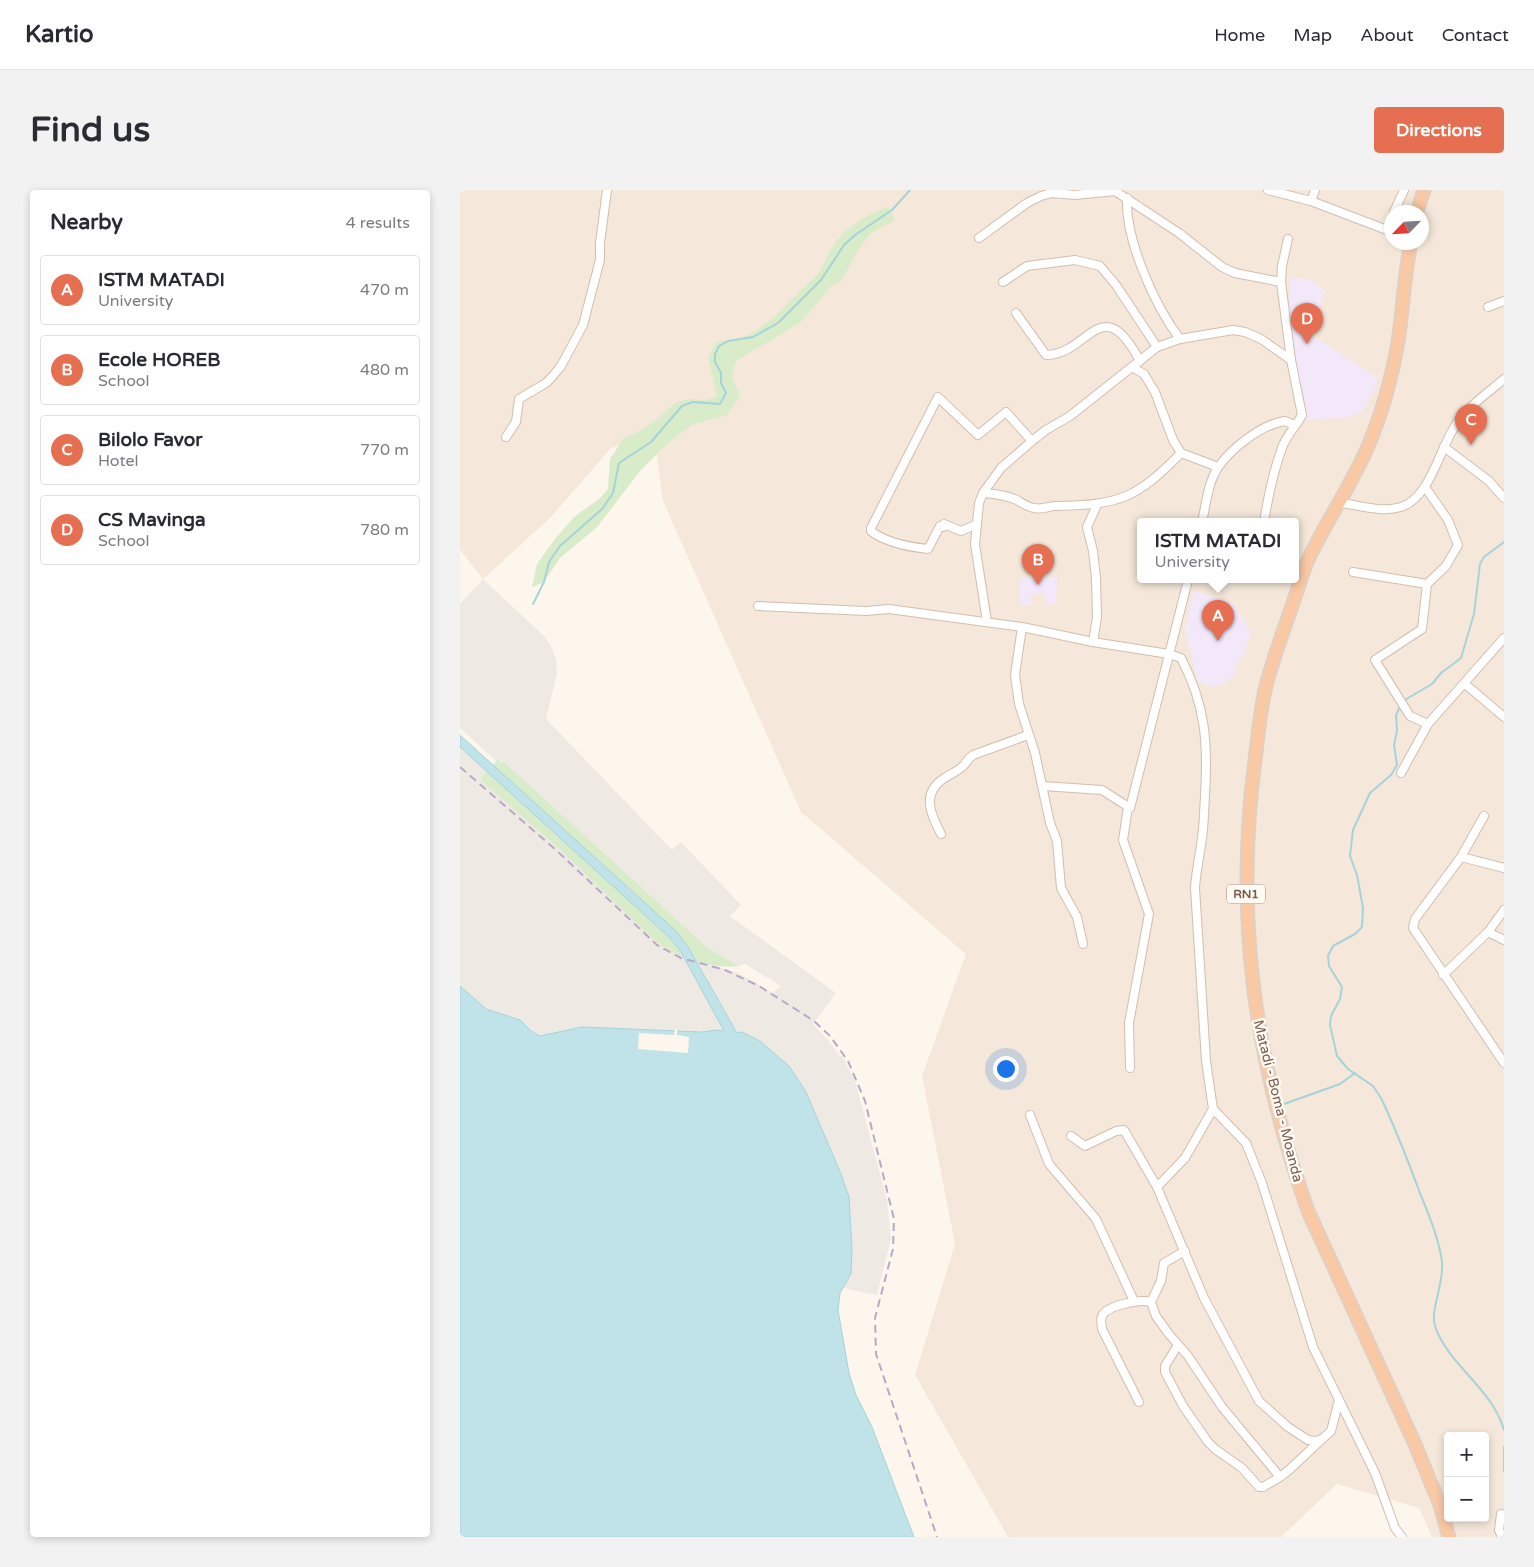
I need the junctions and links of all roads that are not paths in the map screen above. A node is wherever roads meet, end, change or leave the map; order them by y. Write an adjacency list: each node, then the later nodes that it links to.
1 (607, 190): 27 (street)
2 (1268, 190): 8 (street)
3 (1315, 190): 8 (street)
4 (1404, 190): 9 (street)
5 (1424, 190): 10 (highway)
6 (1075, 192): 7 (street); 12 (street)
7 (1127, 198): 16 (street); 20 (street)
8 (1311, 201): 11 (street)
9 (1397, 205)
10 (1419, 205)
11 (1384, 229)
12 (979, 238)
13 (1288, 239): 16 (street)
14 (1409, 250): 35 (highway, Matadi - Boma - Moanda / RN1)
15 (1003, 282): 21 (street)
16 (1281, 282): 22 (street)
17 (1504, 301): 18 (street)
18 (1488, 307)
19 (1016, 313): 23 (street)
20 (1180, 338): 21 (street); 22 (street)
21 (1157, 347): 23 (street)
22 (1291, 360): 26 (street)
23 (1140, 361): 24 (street)
24 (1132, 367): 28 (street); 30 (street)
25 (1504, 379): 29 (street)
26 (1294, 425): 31 (street); 38 (street)
27 (506, 437)
28 (1032, 441): 33 (street); 39 (street)
29 (1444, 447): 32 (street); 34 (street)
30 (1181, 453): 31 (street); 36 (street)
31 (1218, 467): 37 (street)
32 (1425, 487): 35 (street); 44 (street)
33 (983, 493): 36 (street); 39 (street)
34 (1504, 498)
35 (1340, 503): 41 (highway, Matadi - Boma - Moanda / RN1)
36 (1097, 505): 49 (street)
37 (1203, 518)
38 (1265, 518)
39 (975, 525): 46 (street)
40 (1353, 572): 44 (street)
41 (1299, 578)
42 (1187, 583): 50 (street)
43 (1297, 583): 83 (highway, Matadi - Boma - Moanda / RN1)
44 (1427, 584): 53 (street)
45 (758, 606): 46 (street)
46 (987, 622): 47 (street)
47 (1022, 627): 49 (street); 54 (street)
48 (1504, 638): 51 (street)
49 (1093, 642): 50 (street)
50 (1169, 654): 57 (street); 69 (street)
51 (1465, 684): 52 (street); 53 (street)
52 (1504, 717)
53 (1428, 724): 55 (street)
54 (1028, 735): 56 (street); 59 (street)
55 (1401, 773)
56 (1043, 786): 57 (street); 65 (street)
57 (1130, 808): 68 (street)
58 (1484, 816): 60 (street)
59 (941, 834)
60 (1461, 857): 61 (street); 66 (street)
61 (1504, 868)
62 (1504, 910): 63 (street)
63 (1488, 932): 64 (street); 66 (street)
64 (1504, 940)
65 (1084, 944)
66 (1443, 975): 67 (street)
67 (1504, 1063)
68 (1130, 1068)
69 (1213, 1109): 72 (street); 77 (street)
70 (1030, 1115): 74 (street)
71 (1071, 1136): 72 (street)
72 (1157, 1187): 73 (street)
73 (1185, 1251): 75 (street); 79 (street)
74 (1134, 1301): 75 (street); 78 (street)
75 (1151, 1302): 76 (street)
76 (1178, 1346): 80 (street); 80 (street)
77 (1339, 1400): 79 (street); 82 (street)
78 (1139, 1402)
79 (1322, 1439): 80 (street)
80 (1280, 1477)
81 (1501, 1514): 84 (street)
82 (1402, 1537)
83 (1449, 1537)
84 (1502, 1537)

